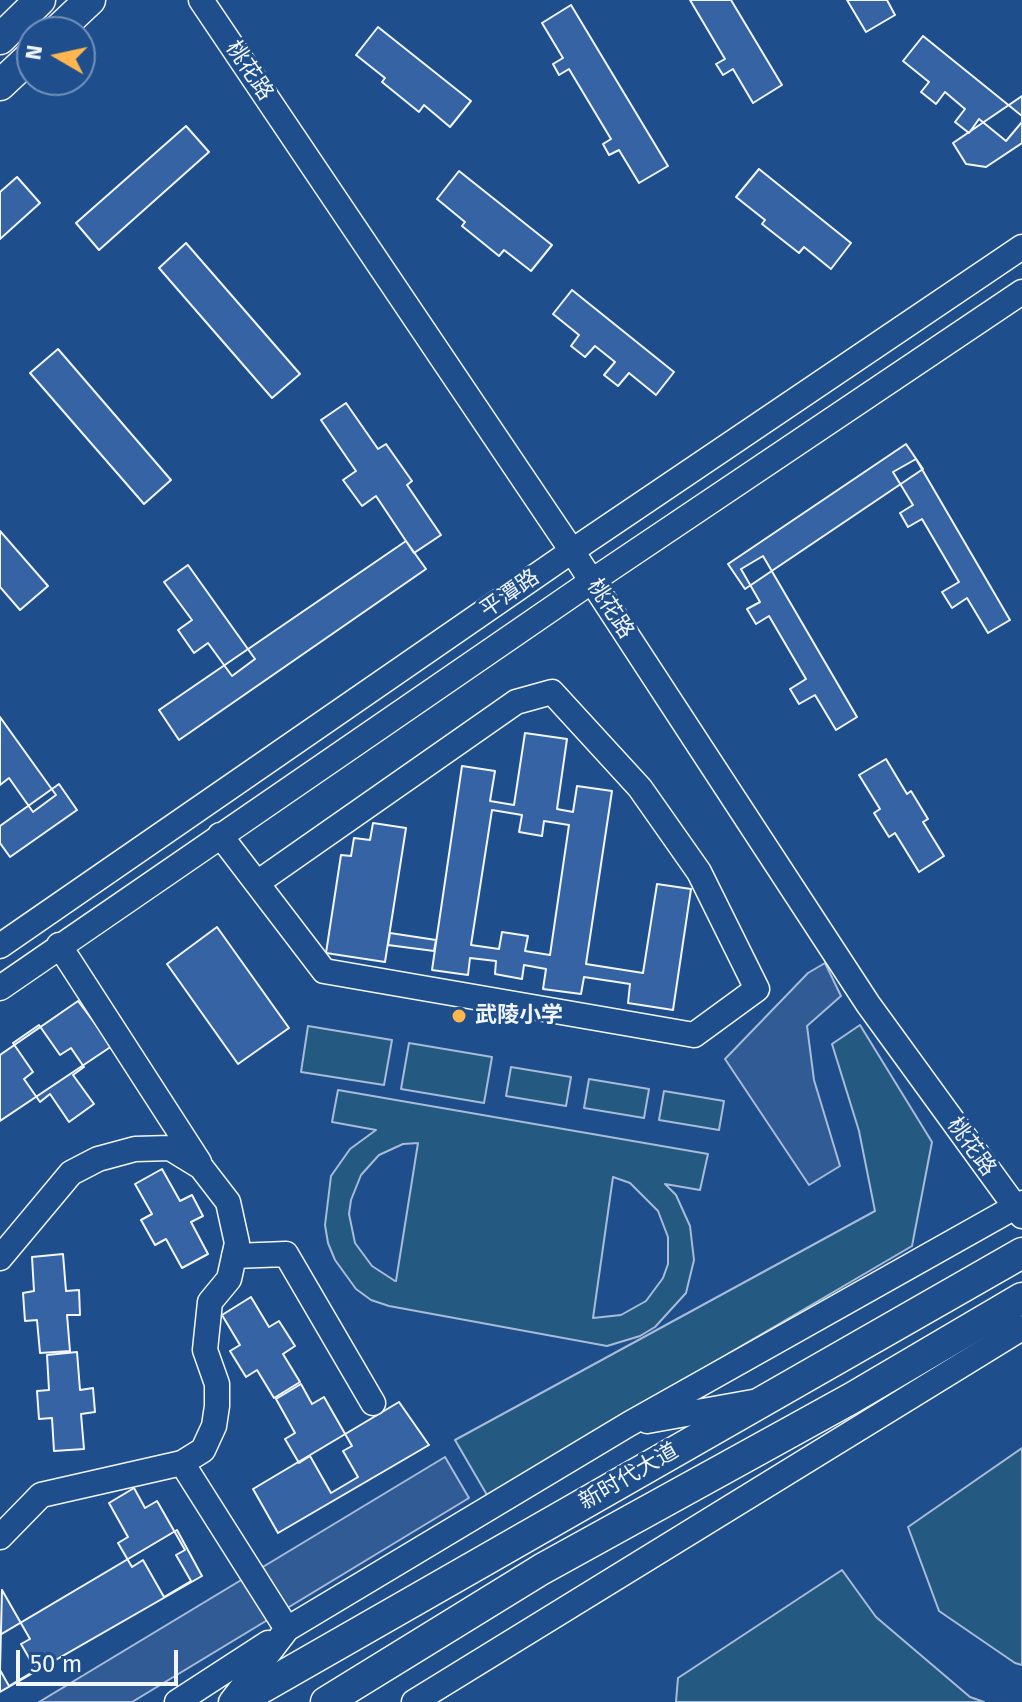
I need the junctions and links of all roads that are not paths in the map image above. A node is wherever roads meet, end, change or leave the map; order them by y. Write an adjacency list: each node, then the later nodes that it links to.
1 (40, 0): 5 (main road)
2 (90, 0): 4 (main road)
3 (201, 0): 10 (street, 桃花路)
4 (73, 16)
5 (0, 39)
6 (16, 70): 7 (main road)
7 (0, 85)
8 (1022, 247): 10 (street, 平潭路)
9 (1022, 292): 11 (street, 平潭路)
10 (572, 551): 11 (street, 桃花路); 15 (street, 平潭路)
11 (592, 581): 12 (street, 平潭路); 18 (street, 桃花路)
12 (220, 835): 13 (street); 14 (street, 平潭路)
13 (257, 883): 13 (street)
14 (59, 945): 16 (street, 平潭路); 17 (street)
15 (0, 946)
16 (0, 988)
17 (201, 1167): 20 (street); 21 (street)
18 (1020, 1209): 26 (street)
19 (1022, 1253): 24 (main road, 新时代大道)
20 (234, 1256): 25 (street); 27 (street)
21 (0, 1258)
22 (1022, 1298): 32 (main road, 新时代大道)
23 (1022, 1328): 33 (street)
24 (763, 1400): 26 (street); 31 (main road, 新时代大道)
25 (373, 1403)
26 (629, 1424): 29 (street)
27 (182, 1463): 28 (street); 29 (street)
28 (0, 1537)
29 (285, 1631): 30 (street); 31 (street)
30 (177, 1702)
31 (234, 1702)
32 (326, 1702)
33 (414, 1702)

